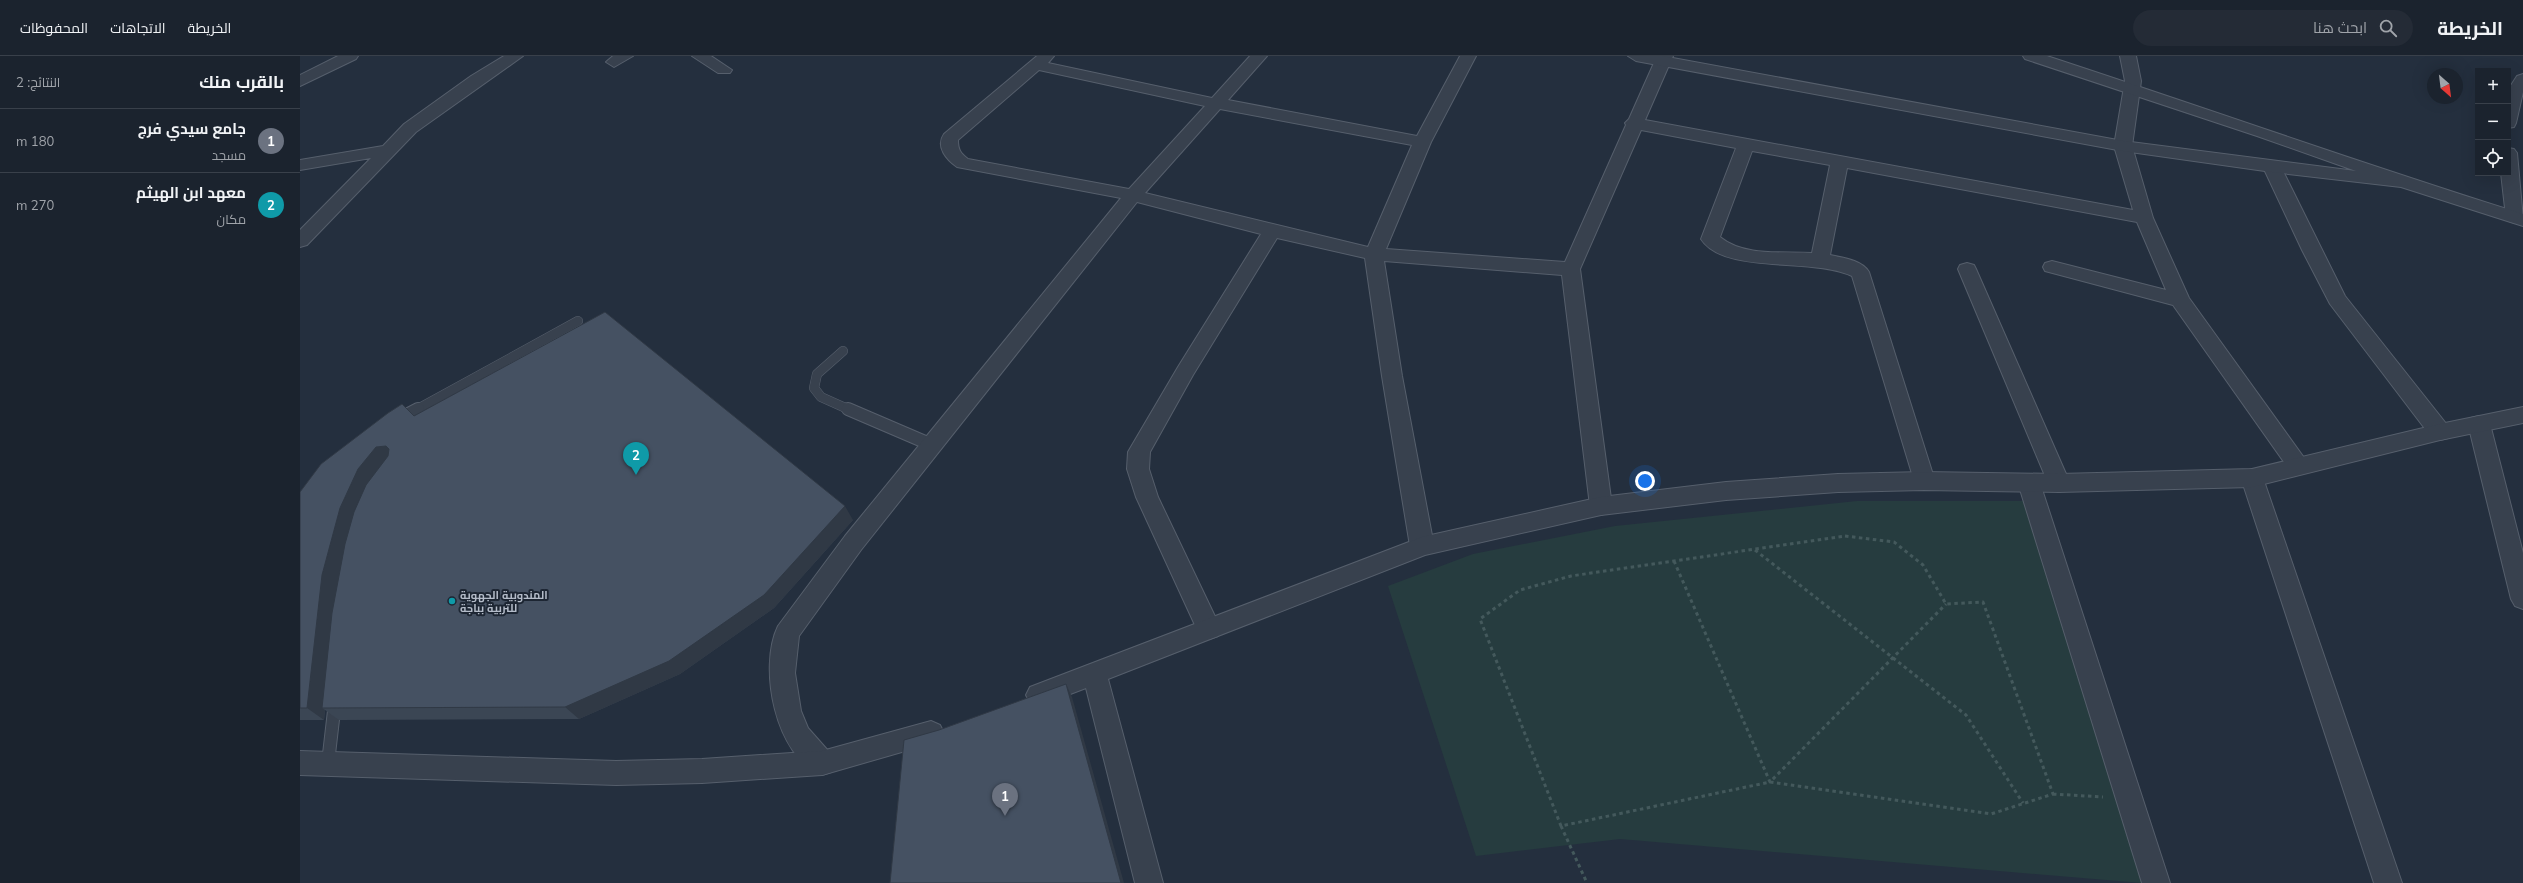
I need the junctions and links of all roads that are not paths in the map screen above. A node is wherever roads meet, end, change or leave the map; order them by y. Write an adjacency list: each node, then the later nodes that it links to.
1 (350, 56): 13 (street)
2 (515, 56): 21 (street)
3 (700, 56): 11 (street)
4 (1259, 56): 15 (street)
5 (1468, 56): 18 (street)
6 (1636, 56): 9 (street)
7 (2031, 56): 14 (street)
8 (2128, 56): 14 (street)
9 (1664, 58): 17 (street); 20 (street)
10 (1042, 60): 15 (street); 27 (street)
11 (724, 70)
12 (2523, 79): 16 (street)
13 (300, 81)
14 (2131, 88): 20 (street); 26 (street)
15 (1215, 103): 18 (street); 27 (street)
16 (2511, 104)
17 (1633, 123): 19 (street); 36 (street)
18 (1422, 142): 32 (street)
19 (1746, 145): 22 (street); 33 (street)
20 (2123, 146): 24 (street); 28 (street)
21 (388, 150): 23 (street); 31 (street)
22 (1840, 161): 28 (street); 33 (street)
23 (300, 165)
24 (2272, 167): 26 (street); 43 (street)
25 (2511, 171): 29 (street)
26 (2403, 182): 29 (street)
27 (1133, 195): 30 (street); 44 (street)
28 (2144, 218): 37 (street)
29 (2519, 218)
30 (1272, 231): 32 (street); 53 (street)
31 (300, 241)
32 (1374, 254): 36 (street); 51 (street)
33 (1820, 260): 47 (street)
34 (2052, 267): 37 (street)
35 (1968, 268): 49 (street)
36 (1571, 269): 50 (street)
37 (2180, 300): 45 (street)
38 (578, 321): 42 (lane)
39 (844, 351): 44 (lane)
40 (2523, 415): 41 (street)
41 (2479, 424): 43 (street); 52 (street)
42 (390, 425)
43 (2440, 432): 45 (street)
44 (932, 445): 60 (street)
45 (2299, 466): 46 (street)
46 (2252, 478): 49 (street); 63 (street)
47 (1924, 481): 48 (street); 50 (street)
48 (2029, 483): 49 (street); 62 (street)
49 (2059, 483)
50 (1601, 506): 51 (street)
51 (1422, 546): 53 (street)
52 (2523, 599)
53 (1208, 629): 54 (street)
54 (1095, 676): 56 (street); 61 (street)
55 (336, 686): 59 (lane)
56 (1020, 702)
57 (954, 726): 60 (street)
58 (300, 763): 59 (street)
59 (328, 763): 60 (street)
60 (822, 763)
61 (1149, 883)
62 (2156, 883)
63 (2388, 883)

